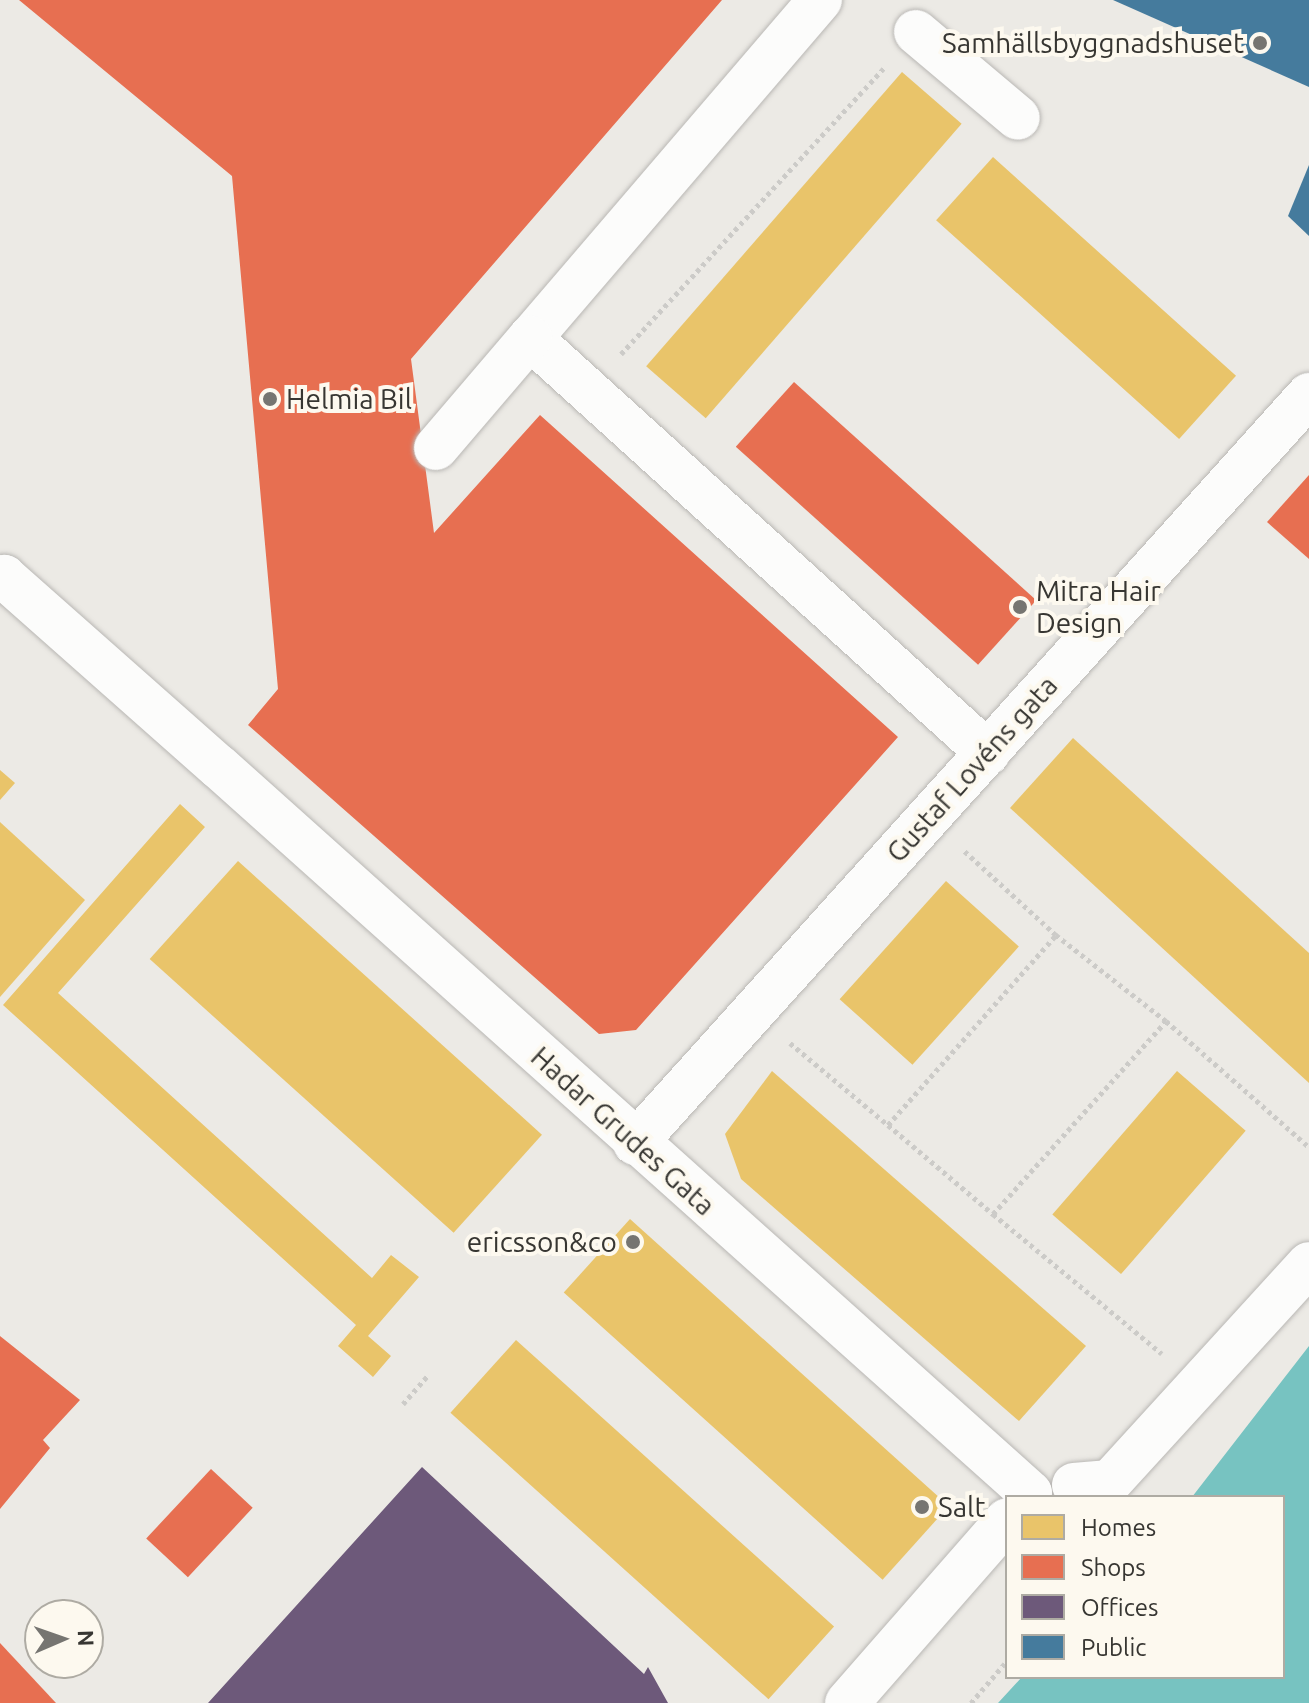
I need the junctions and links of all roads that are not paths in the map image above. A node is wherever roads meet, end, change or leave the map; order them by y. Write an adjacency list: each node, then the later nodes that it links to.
1 (820, 0): 4 (street)
2 (916, 32): 3 (street)
3 (1018, 118)
4 (530, 338): 6 (street); 8 (street)
5 (1309, 395): 8 (street, Gustaf Lovéns gata)
6 (436, 448)
7 (0, 581): 9 (street, Hadar Grudes Gata)
8 (988, 753): 9 (street, Gustaf Lovéns gata)
9 (635, 1143): 12 (street, Hadar Grudes Gata)
10 (1309, 1264): 11 (street)
11 (1074, 1485)
12 (1012, 1495)
13 (1005, 1521): 14 (street)
14 (847, 1703)

